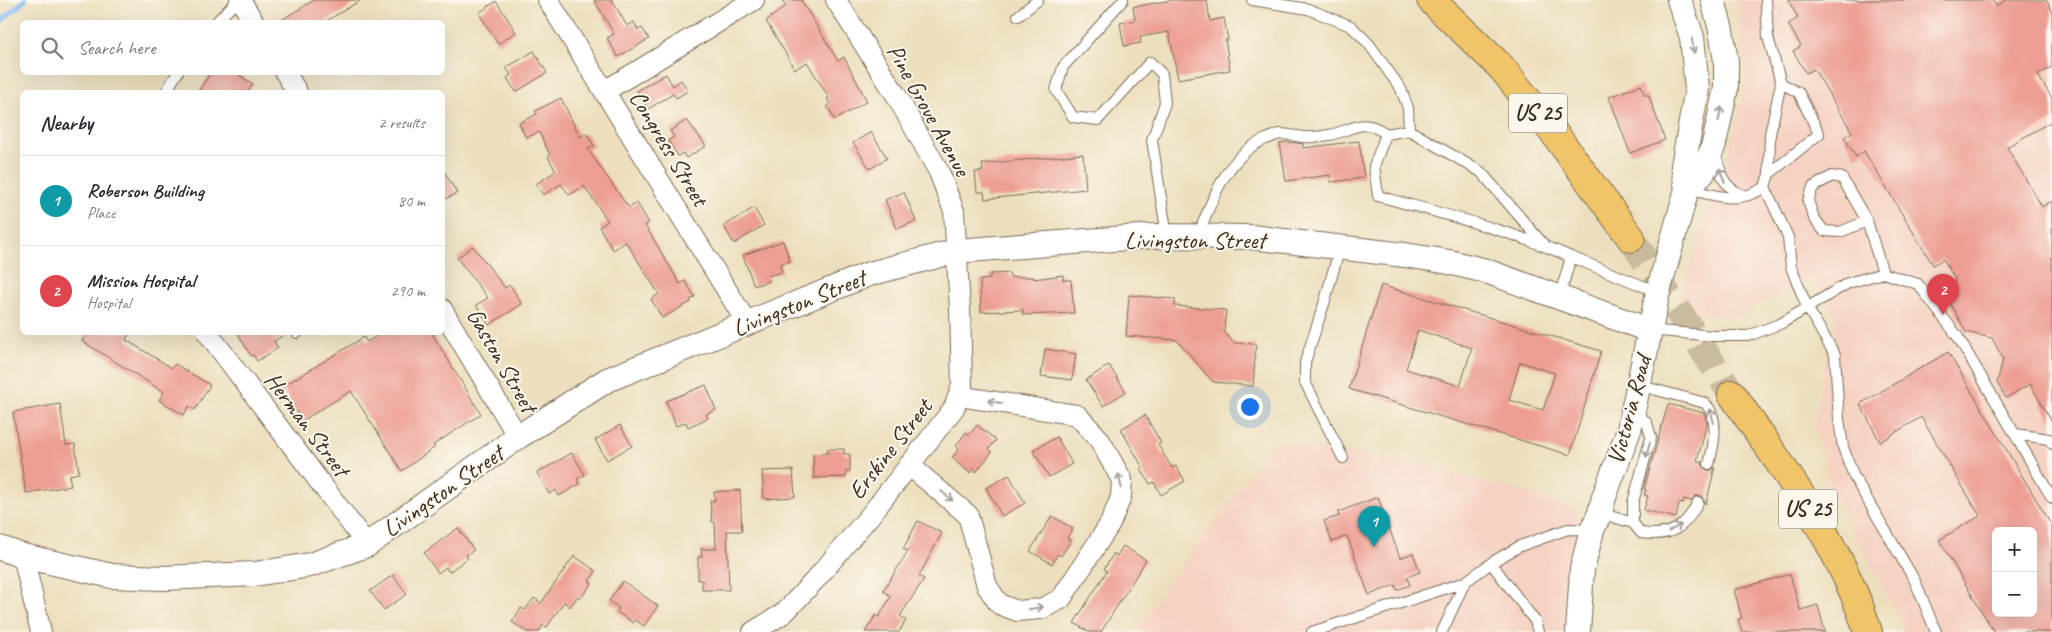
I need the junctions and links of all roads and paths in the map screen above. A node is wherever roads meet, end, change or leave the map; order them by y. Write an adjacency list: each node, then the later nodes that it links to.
1 (239, 0): 13 (lane); 14 (street)
2 (548, 0): 20 (street, Congress Street)
3 (754, 0): 20 (street)
4 (836, 0): 34 (street, Pine Grove Avenue)
5 (1038, 0): 12 (lane)
6 (1124, 0): 29 (lane)
7 (1252, 0): 21 (lane)
8 (1431, 0): 31 (main road, US 25)
9 (1678, 0): 26 (street, Victoria Road, one-way to 26)
10 (1713, 0): 23 (street, Victoria Road, one-way to 10)
11 (1766, 0): 17 (lane)
12 (1018, 16)
13 (218, 20)
14 (253, 20)
15 (176, 75): 18 (lane)
16 (287, 75): 19 (street)
17 (1781, 83): 24 (lane); 24 (lane)
18 (167, 90)
19 (296, 90)
20 (605, 91): 41 (street, Congress Street)
21 (1409, 130): 22 (lane); 32 (lane)
22 (1386, 134): 30 (lane); 32 (lane)
23 (1714, 144): 26 (street, Victoria Road); 27 (lane, one-way to 23)
24 (1768, 174): 25 (lane)
25 (1765, 187): 27 (lane); 39 (lane)
26 (1687, 189): 27 (lane); 37 (street, Victoria Road)
27 (1744, 196)
28 (1867, 221): 28 (lane); 36 (lane)
29 (1168, 236): 30 (street, Livingston Street); 34 (street, Livingston Street)
30 (1198, 236): 33 (street, Livingston Street)
31 (1631, 238)
32 (1545, 246): 35 (lane)
33 (1340, 247): 38 (street, Livingston Street); 51 (lane)
34 (956, 251): 41 (street, Livingston Street); 46 (street, Erskine Street)
35 (1571, 257): 37 (lane); 38 (lane)
36 (1883, 274): 39 (lane); 48 (lane)
37 (1658, 292): 42 (street, Victoria Road)
38 (1560, 299): 42 (street, Livingston Street)
39 (1807, 307): 42 (lane); 70 (lane)
40 (445, 314): 49 (street, Gaston Street)
41 (747, 323): 49 (street, Livingston Street)
42 (1649, 330): 44 (street, Victoria Road)
43 (209, 335): 58 (street, Herman Street)
44 (1638, 385): 47 (street, Victoria Road); 52 (lane, one-way to 44)
45 (1732, 394): 69 (main road, US 25)
46 (958, 396): 53 (street, Erskine Street); 53 (street, one-way to 46)
47 (1633, 408): 56 (street, Victoria Road); 57 (lane, one-way to 57)
48 (2015, 434): 50 (lane); 54 (lane)
49 (518, 437): 58 (street, Livingston Street)
50 (2052, 444)
51 (1343, 458)
52 (1709, 464)
53 (910, 465): 64 (street, Erskine Street)
54 (2052, 498)
55 (1698, 502): 57 (lane, one-way to 55)
56 (1596, 522): 57 (lane); 61 (lane); 68 (street, Victoria Road)
57 (1633, 524)
58 (367, 545): 60 (street, Livingston Street)
59 (0, 548): 60 (street, Livingston Street)
60 (23, 556): 63 (street)
61 (1491, 563): 62 (lane); 67 (lane)
62 (1465, 582): 65 (lane); 66 (lane)
63 (41, 632)
64 (754, 632)
65 (1312, 632)
66 (1442, 632)
67 (1538, 632)
68 (1578, 632)
69 (1868, 632)
70 (1936, 632)

